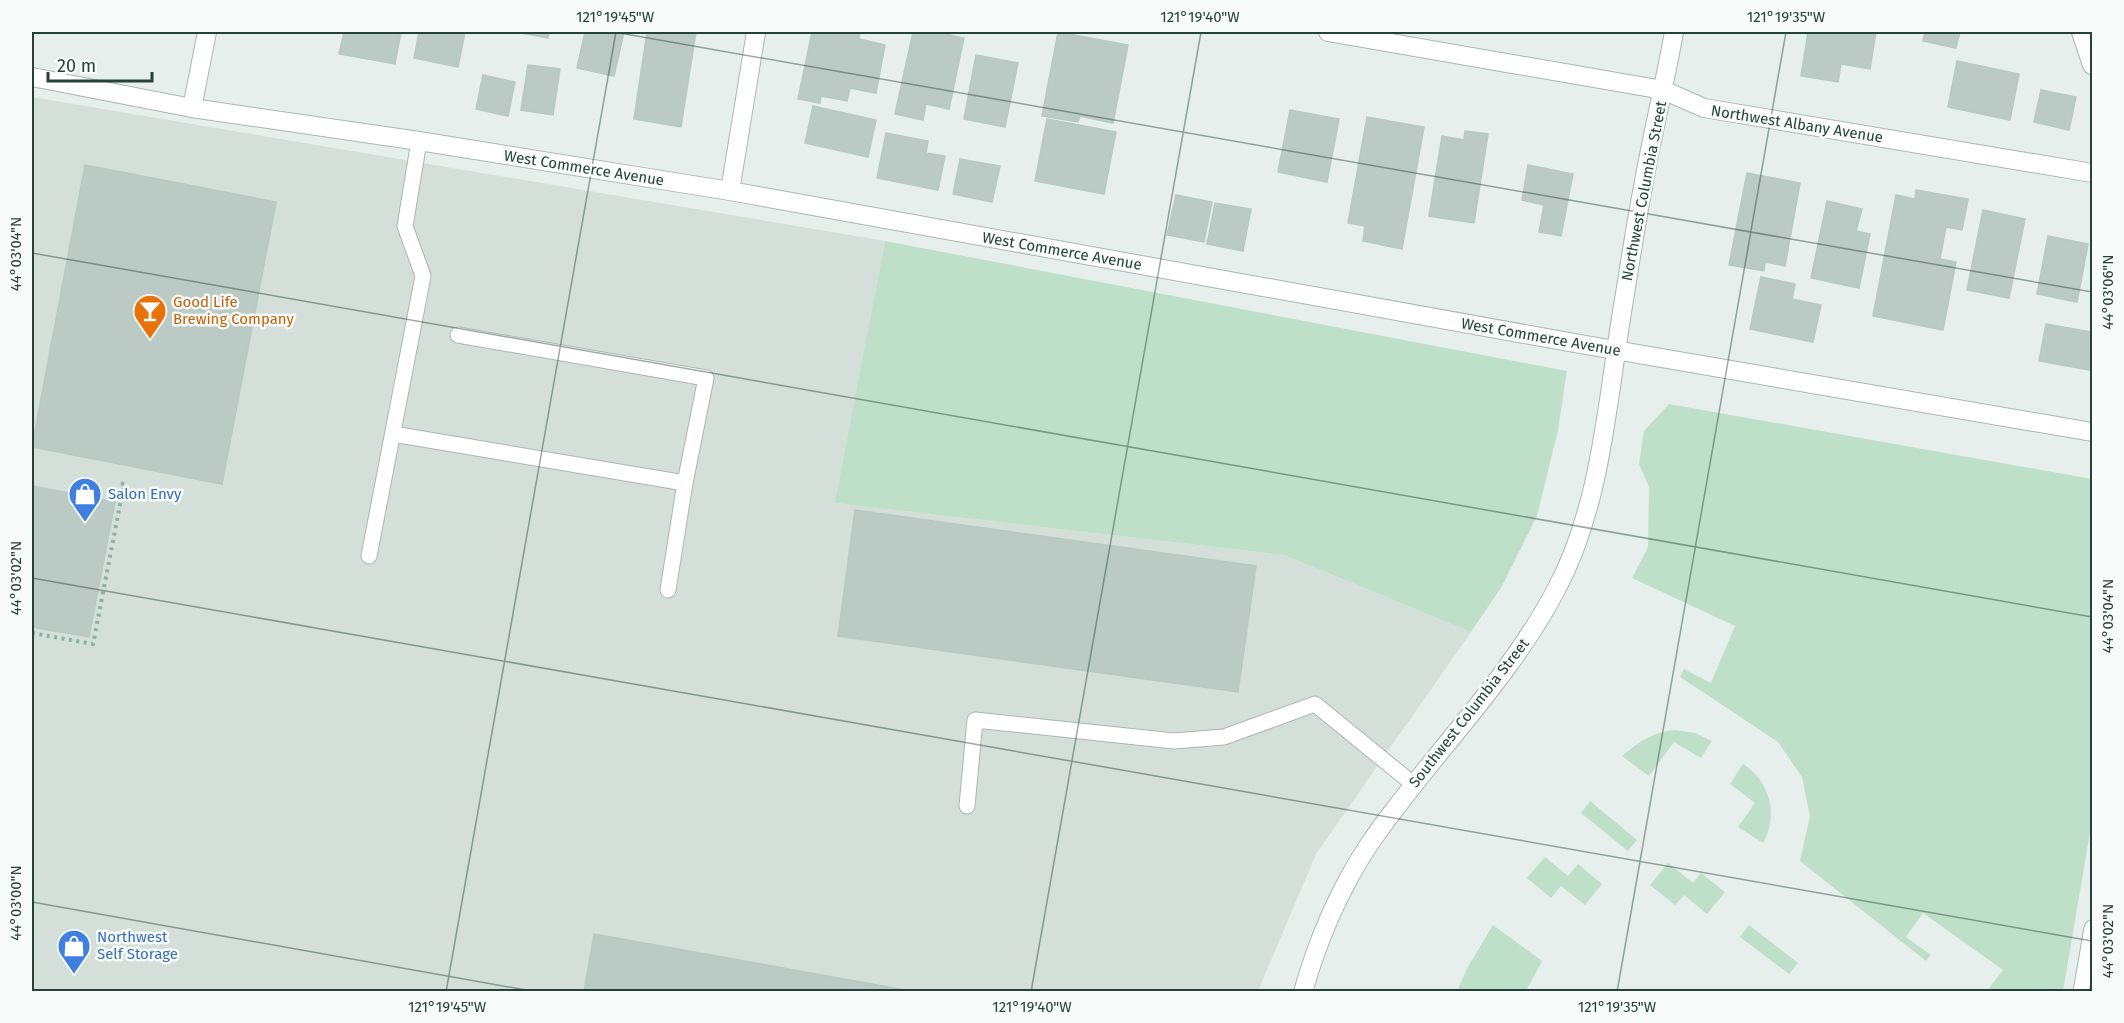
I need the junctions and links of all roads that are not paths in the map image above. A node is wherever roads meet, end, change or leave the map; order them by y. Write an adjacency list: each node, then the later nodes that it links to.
1 (207, 32): 9 (street)
2 (756, 32): 12 (street)
3 (1328, 32): 8 (street, Northwest Albany Avenue)
4 (1674, 32): 8 (street, Northwest Columbia Street)
5 (2081, 32): 6 (street)
6 (2092, 65)
7 (32, 77): 9 (street, West Commerce Avenue)
8 (1663, 90): 11 (street, Northwest Albany Avenue); 14 (street, Northwest Columbia Street)
9 (192, 108): 10 (street, West Commerce Avenue)
10 (419, 141): 12 (street, West Commerce Avenue); 16 (lane)
11 (2092, 173)
12 (730, 191): 14 (street, West Commerce Avenue)
13 (458, 335): 17 (lane)
14 (1615, 350): 15 (street, West Commerce Avenue); 20 (street, Southwest Columbia Street)
15 (2092, 432)
16 (393, 434): 17 (lane); 18 (lane)
17 (686, 483): 19 (lane)
18 (369, 556)
19 (668, 590)
20 (1413, 784): 21 (lane); 23 (street, Southwest Columbia Street)
21 (967, 806)
22 (2092, 928): 24 (lane)
23 (1303, 992)
24 (2081, 992)

